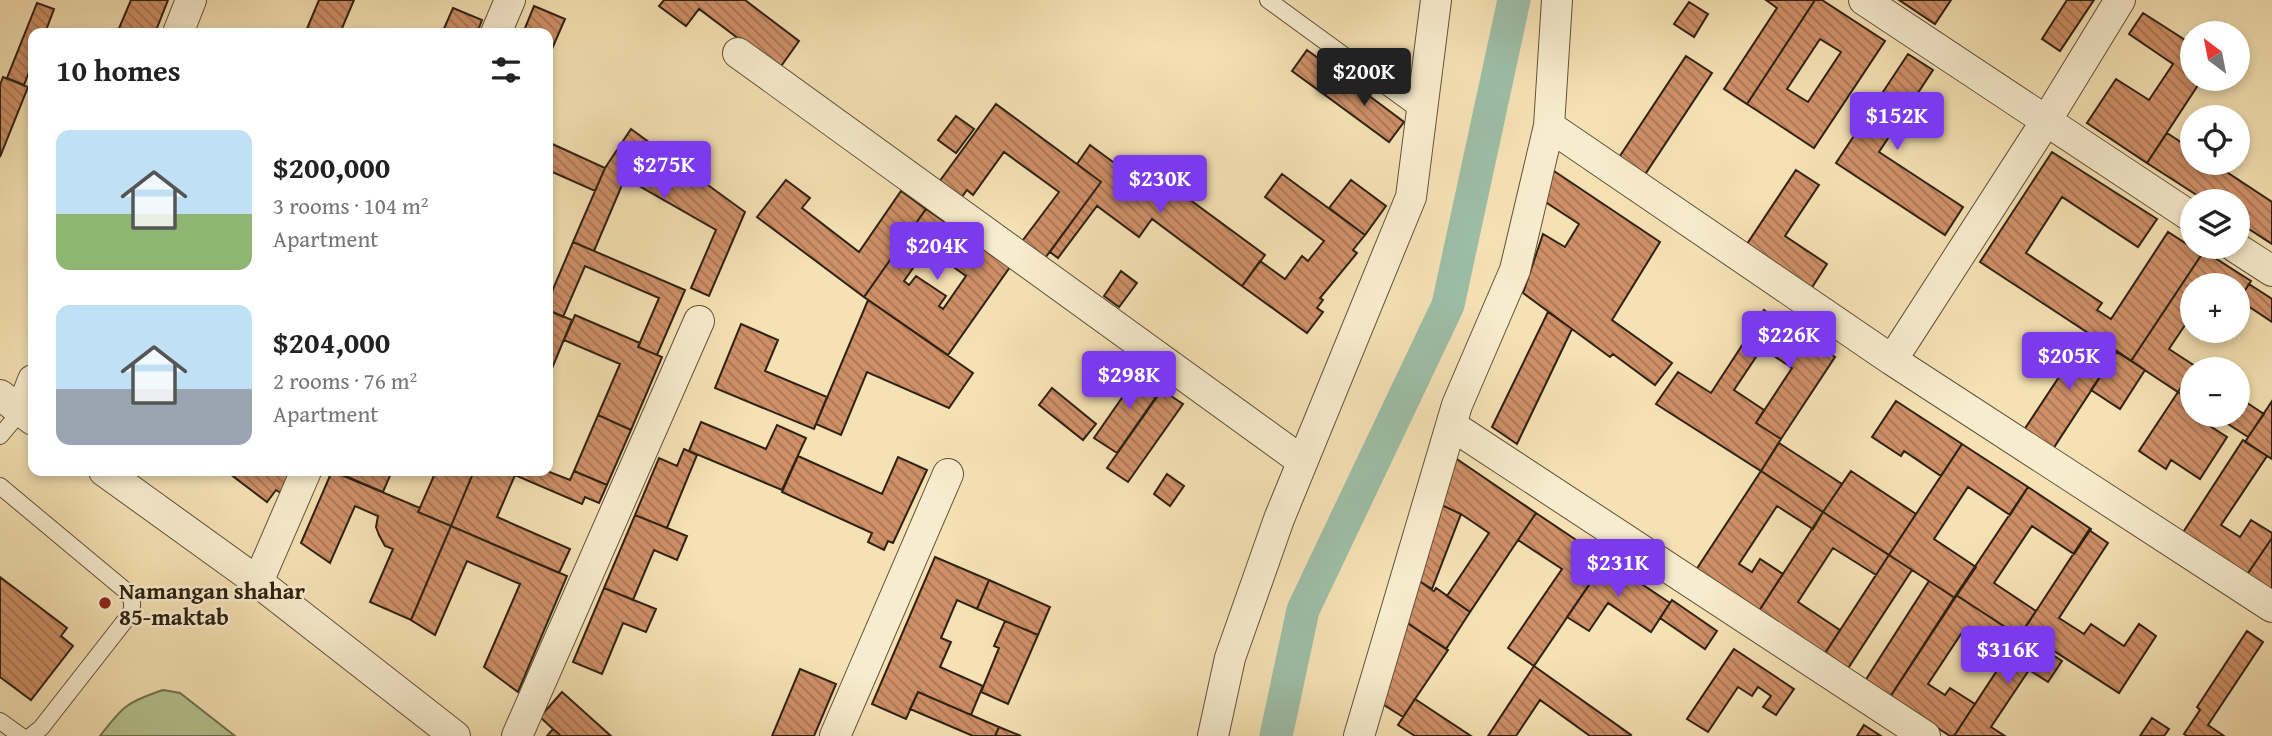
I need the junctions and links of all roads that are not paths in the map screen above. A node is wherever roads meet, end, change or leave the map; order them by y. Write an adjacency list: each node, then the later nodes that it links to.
1 (191, 0): 8 (street)
2 (510, 0): 9 (street)
3 (1268, 0): 11 (lane)
4 (1436, 0): 11 (street)
5 (1557, 0): 13 (street)
6 (1864, 0): 12 (street)
7 (2120, 0): 12 (street)
8 (179, 28)
9 (498, 28)
10 (738, 53): 23 (street)
11 (1423, 113): 23 (street)
12 (2046, 121): 14 (street); 18 (street)
13 (1549, 126): 18 (street); 21 (street)
14 (2180, 209)
15 (2250, 257): 16 (street)
16 (2272, 271)
17 (699, 321): 35 (street)
18 (1892, 360): 29 (street)
19 (28, 390): 20 (street)
20 (18, 409): 22 (lane)
21 (1451, 425): 31 (street); 38 (street)
22 (0, 436)
23 (1302, 461): 37 (street)
24 (948, 474): 36 (street)
25 (111, 476): 28 (street)
26 (304, 476): 28 (street)
27 (0, 486): 33 (lane)
28 (258, 582): 34 (street)
29 (2272, 607)
30 (0, 721): 32 (lane)
31 (1366, 732)
32 (21, 736)
33 (31, 736)
34 (455, 736)
35 (517, 736)
36 (835, 736)
37 (1213, 736)
38 (1925, 736)

